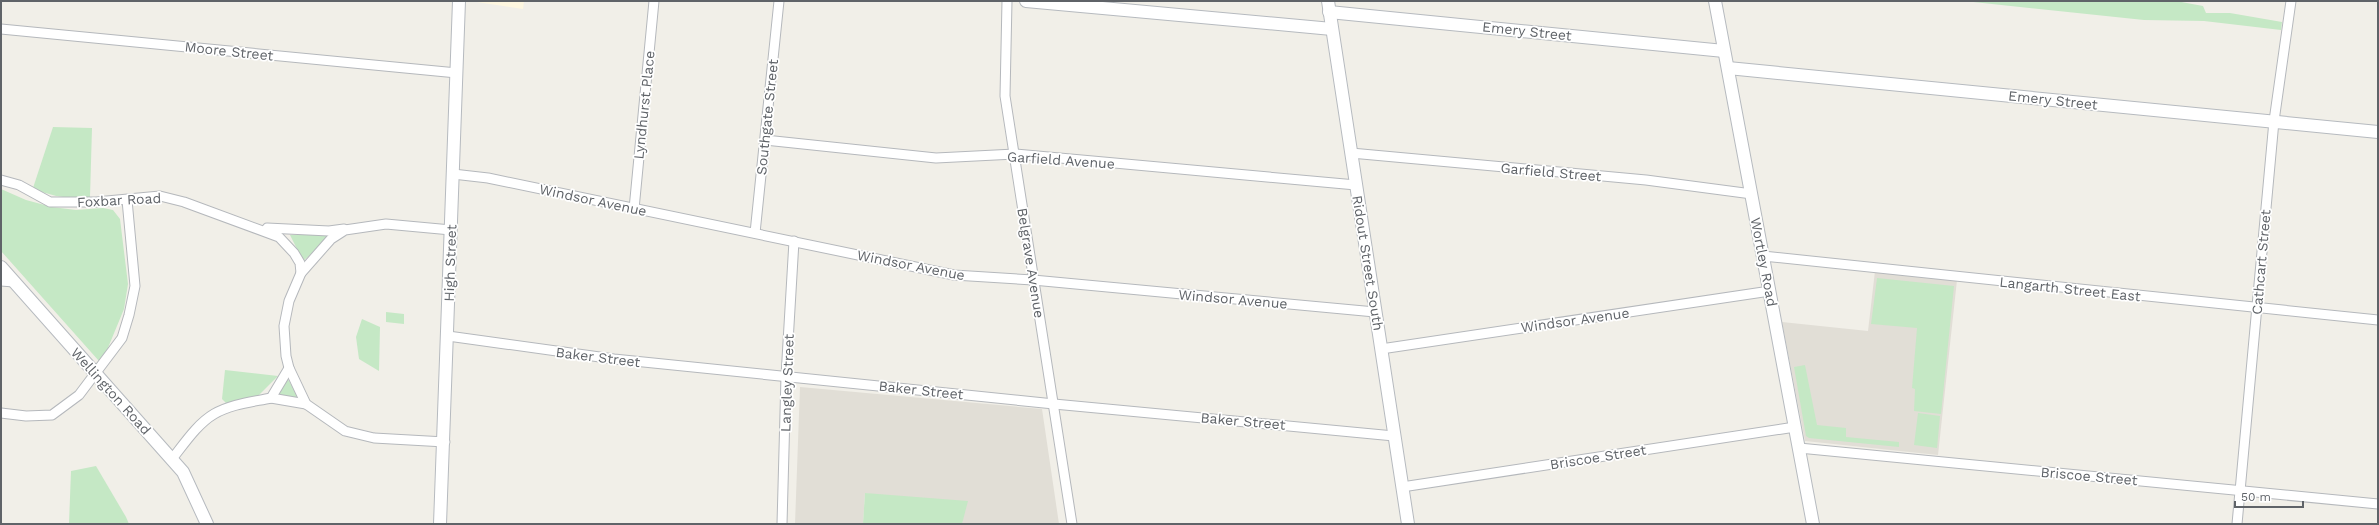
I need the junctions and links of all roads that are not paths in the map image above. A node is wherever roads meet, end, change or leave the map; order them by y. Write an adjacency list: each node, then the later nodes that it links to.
1 (459, 1): 13 (street, High Street)
2 (654, 1): 24 (street, Lyndhurst Place)
3 (779, 1): 16 (street, Southgate Street)
4 (1007, 1): 17 (street, Belgrave Avenue)
5 (1026, 1): 10 (street)
6 (1715, 1): 11 (street, Wortley Road)
7 (2291, 1): 14 (street, Cathcart Street)
8 (1328, 7): 10 (street, Ridout Street South); 11 (street, Emery Street)
9 (1, 29): 13 (street, Moore Street)
10 (1332, 29): 18 (street, Ridout Street South)
11 (1724, 51): 12 (street, Wortley Road)
12 (1728, 68): 14 (street, Emery Street); 22 (street, Wortley Road)
13 (456, 73): 19 (street, High Street)
14 (2274, 121): 15 (street, Emery Street); 37 (street, Cathcart Street)
15 (2378, 132)
16 (765, 140): 17 (street, Garfield Avenue); 28 (street, Southgate Street)
17 (1015, 154): 21 (street, Garfield Avenue); 33 (street, Belgrave Avenue)
18 (1351, 154): 21 (street, Ridout Street South); 22 (street, Garfield Street)
19 (453, 174): 24 (street, Windsor Avenue); 27 (street, High Street)
20 (1, 180): 23 (street, Foxbar Road)
21 (1356, 185): 38 (street, Ridout Street South)
22 (1752, 194): 30 (street, Wortley Road)
23 (127, 200): 26 (street, Foxbar Road); 43 (street)
24 (634, 209): 28 (street, Windsor Avenue)
25 (365, 226): 26 (street, Foxbar Road); 27 (street); 32 (street)
26 (261, 228): 32 (street, Foxbar Road)
27 (451, 230): 40 (street, High Street)
28 (755, 233): 29 (street, Windsor Avenue)
29 (794, 242): 33 (street, Windsor Avenue); 44 (street, Langley Street)
30 (1763, 256): 36 (street, Wortley Road); 37 (street, Langarth Street East)
31 (1, 267): 35 (street, Wellington Road)
32 (301, 273): 42 (street)
33 (1033, 280): 38 (street, Windsor Avenue); 47 (street, Belgrave Avenue)
34 (1, 281): 35 (street)
35 (14, 282): 43 (street, Wellington Road)
36 (1770, 291): 41 (street, Windsor Avenue); 49 (street, Wortley Road)
37 (2257, 309): 39 (street, Langarth Street East); 55 (street, Cathcart Street)
38 (1375, 312): 41 (street, Ridout Street South)
39 (2378, 320)
40 (448, 336): 44 (street, Baker Street); 51 (street, High Street)
41 (1381, 349): 50 (street, Ridout Street South)
42 (289, 368): 45 (street); 46 (street)
43 (95, 373): 48 (street); 53 (street, Wellington Road)
44 (786, 376): 47 (street, Baker Street); 59 (street, Langley Street)
45 (270, 398): 46 (street); 53 (street)
46 (306, 404): 51 (street)
47 (1054, 404): 50 (street, Baker Street); 60 (street, Belgrave Avenue)
48 (1, 413)
49 (1795, 427): 52 (street, Wortley Road); 54 (street, Briscoe Street)
50 (1394, 436): 54 (street, Ridout Street South)
51 (445, 442): 58 (street, High Street)
52 (1799, 448): 55 (street, Briscoe Street); 62 (street, Wortley Road)
53 (172, 458): 57 (street, Wellington Road)
54 (1402, 486): 61 (street, Ridout Street South)
55 (2241, 490): 56 (street, Briscoe Street); 63 (street, Cathcart Street)
56 (2378, 504)
57 (207, 524)
58 (440, 524)
59 (782, 524)
60 (1072, 524)
61 (1408, 524)
62 (1813, 524)
63 (2237, 524)

